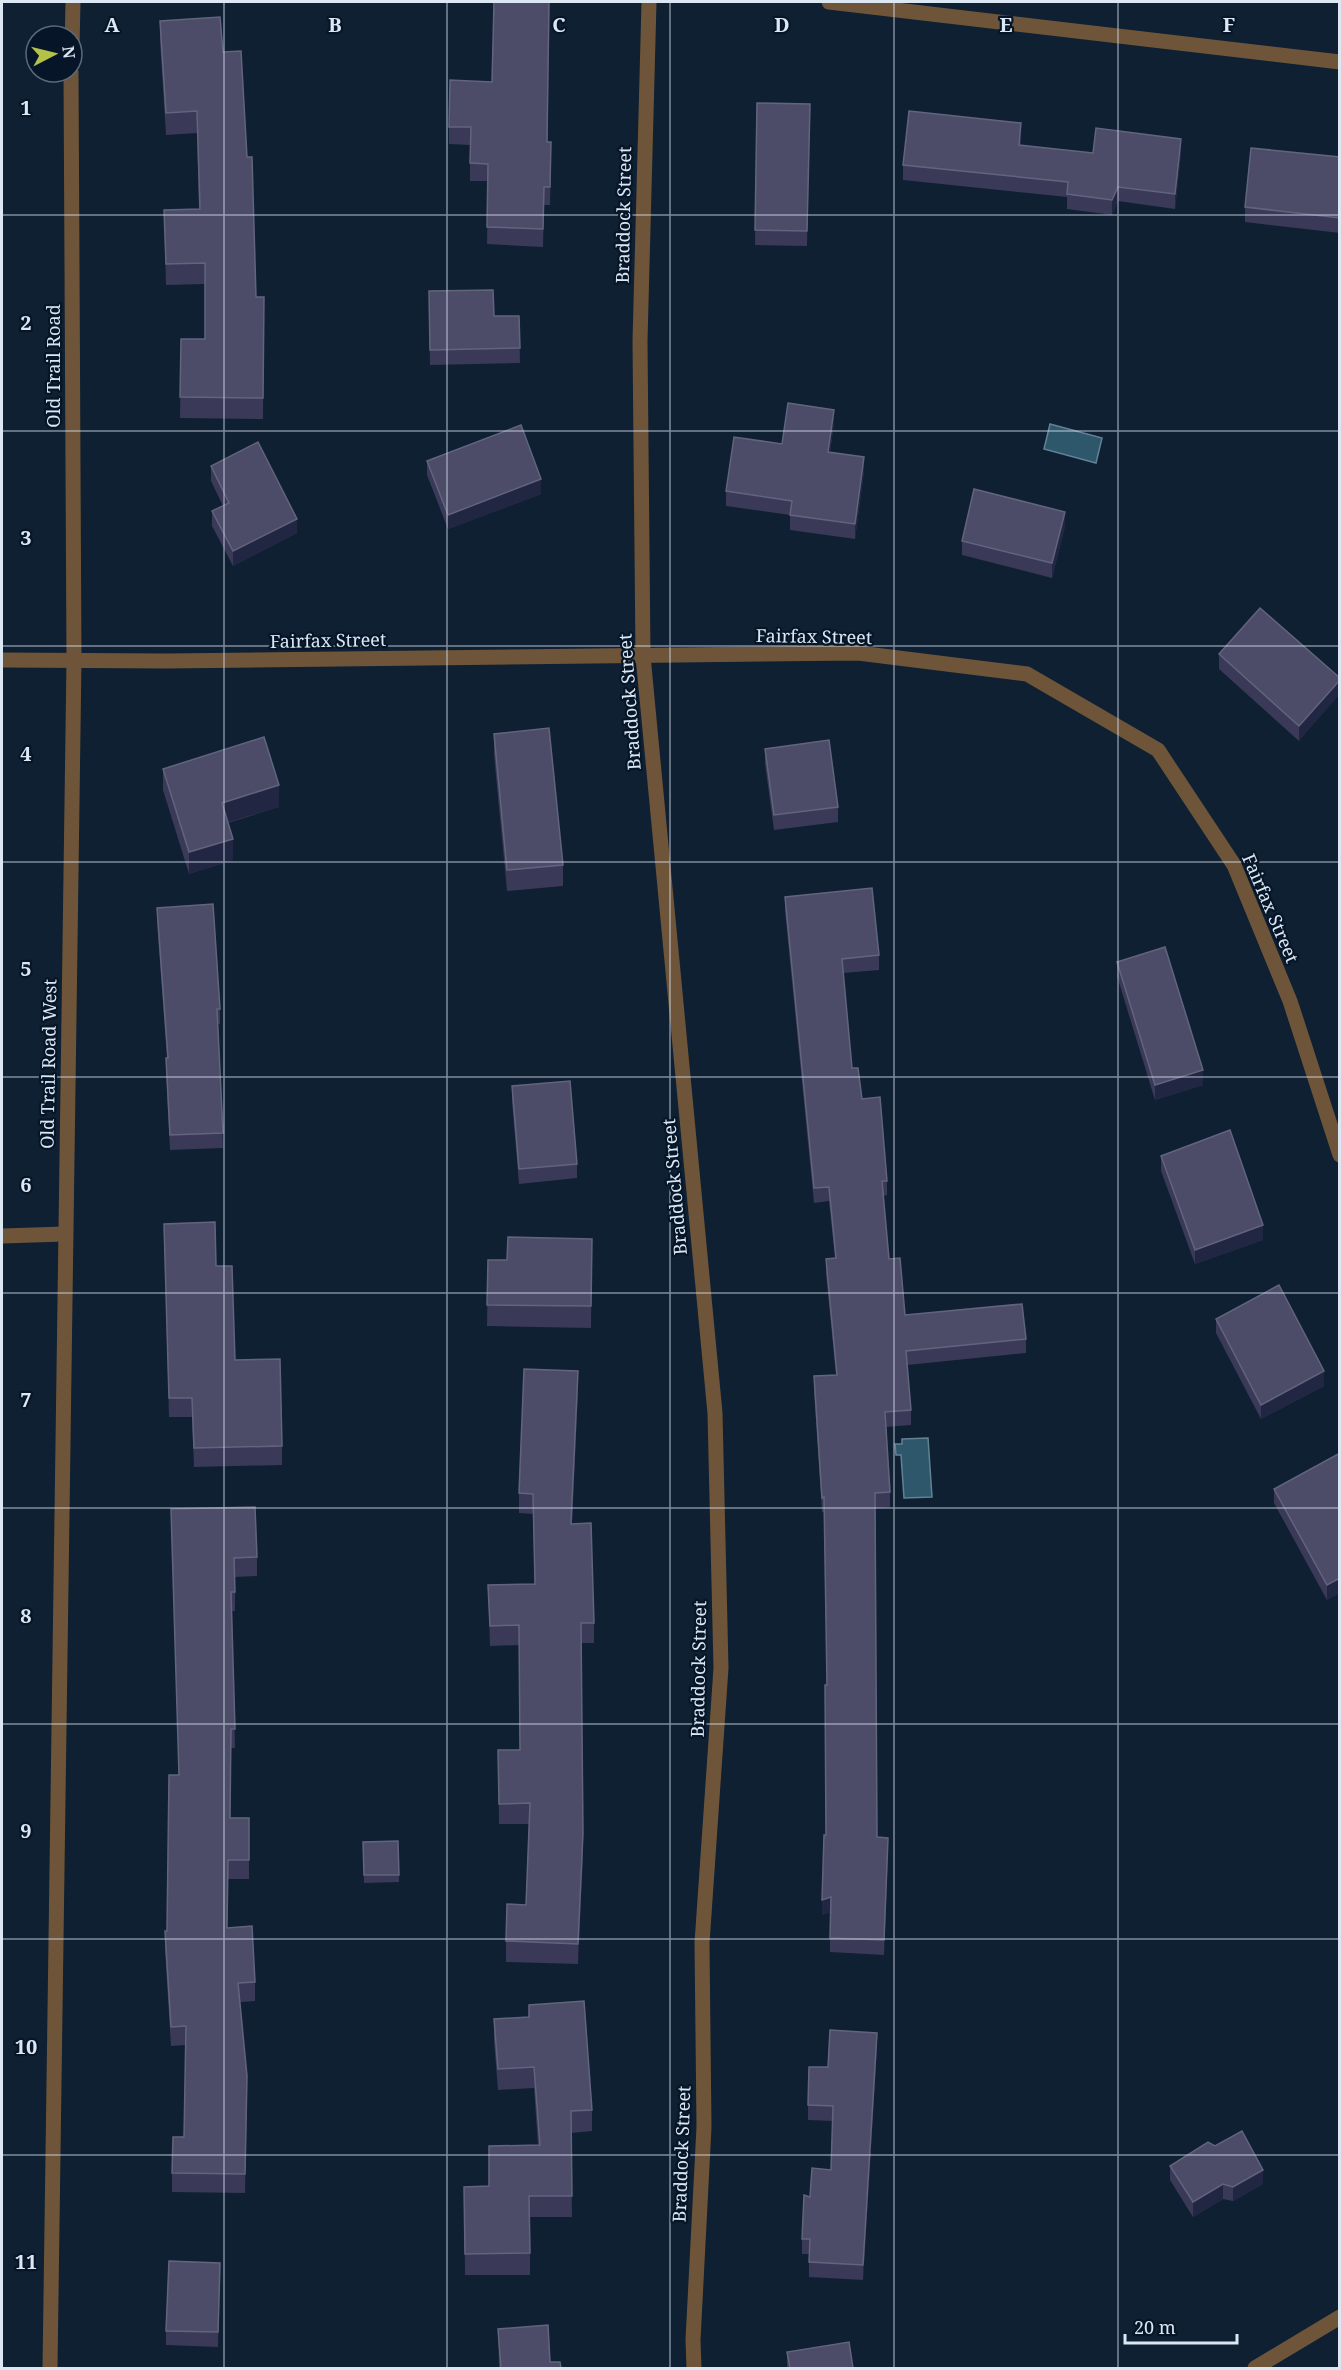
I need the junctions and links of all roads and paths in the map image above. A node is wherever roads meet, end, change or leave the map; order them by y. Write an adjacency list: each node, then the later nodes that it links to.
1 (73, 2): 4 (street)
2 (649, 2): 7 (street, Braddock Street)
3 (829, 2): 5 (street)
4 (73, 24)
5 (1340, 62)
6 (71, 84): 9 (street, Old Trail Road)
7 (643, 656): 9 (street, Fairfax Street); 10 (street, Fairfax Street); 15 (street, Braddock Street)
8 (2, 660): 9 (street, Fairfax Street)
9 (74, 660): 11 (street, Old Trail Road West)
10 (1340, 1155)
11 (65, 1234): 12 (street); 14 (street, Old Trail Road West)
12 (2, 1236)
13 (1340, 2318): 16 (street)
14 (51, 2368)
15 (694, 2368)
16 (1255, 2368)

